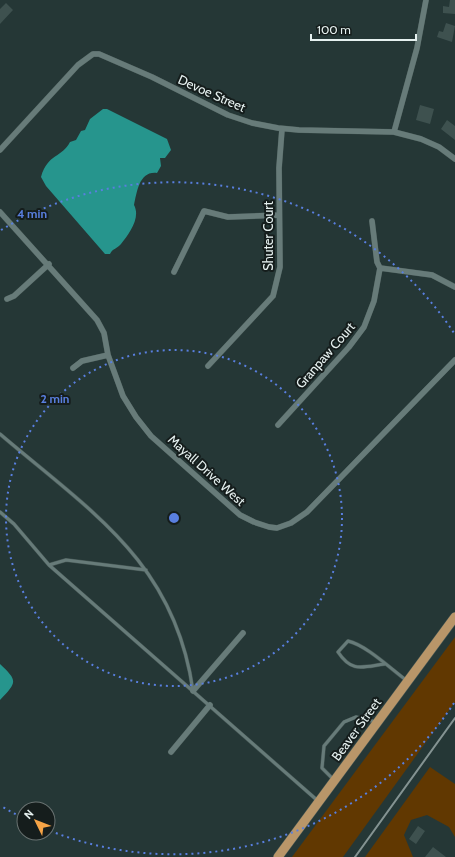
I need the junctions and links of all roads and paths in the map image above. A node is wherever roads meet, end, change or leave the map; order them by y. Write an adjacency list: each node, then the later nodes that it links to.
1 (426, 0): 3 (street)
2 (282, 129): 3 (street, Devoe Street); 4 (street, Devoe Street); 7 (street, Shuter Court)
3 (394, 132): 5 (street, Devoe Street)
4 (0, 150)
5 (455, 159)
6 (0, 212): 9 (street, Mayall Drive West)
7 (278, 215): 11 (street); 16 (street, Shuter Court)
8 (372, 221): 10 (street, Granpaw Court)
9 (49, 264): 13 (street); 14 (street, Mayall Drive West)
10 (380, 268): 12 (street); 18 (street, Granpaw Court)
11 (174, 272)
12 (455, 287)
13 (7, 299)
14 (108, 355): 15 (street, Mayall Drive West); 17 (street)
15 (455, 360)
16 (208, 366)
17 (73, 368)
18 (278, 425)
19 (0, 434): 22 (lane)
20 (0, 512): 21 (lane)
21 (49, 565): 22 (lane); 27 (lane)
22 (146, 571): 27 (lane)
23 (455, 617): 26 (main road, Beaver Street)
24 (243, 633): 27 (street)
25 (384, 664): 25 (lane); 26 (lane)
26 (408, 681): 29 (main road, Beaver Street)
27 (193, 691): 28 (lane)
28 (210, 705): 30 (street); 32 (lane)
29 (377, 723): 31 (main road, Beaver Street); 31 (lane)
30 (171, 752)
31 (335, 780): 32 (main road, Beaver Street)
32 (319, 802): 33 (main road, Beaver Street)
33 (278, 857)

